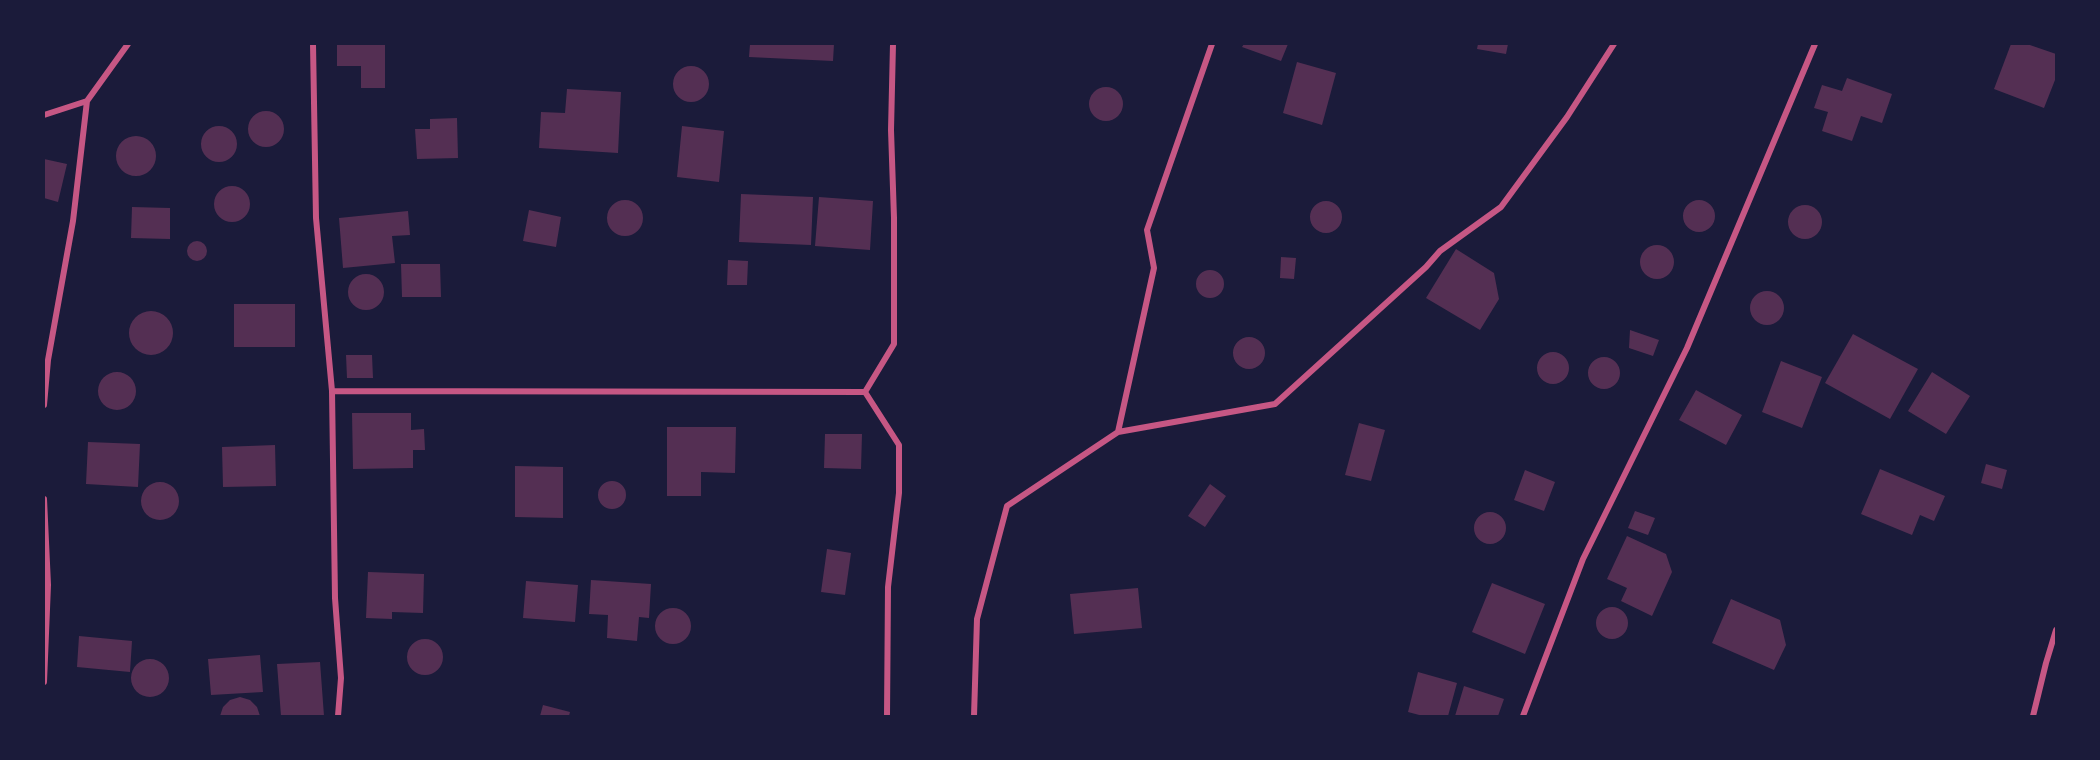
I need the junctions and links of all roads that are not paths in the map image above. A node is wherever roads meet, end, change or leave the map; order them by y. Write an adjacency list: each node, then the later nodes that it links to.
1 (128, 44): 7 (street)
2 (313, 44): 9 (street)
3 (894, 44): 10 (street)
4 (1212, 44): 12 (street)
5 (1614, 44): 12 (street)
6 (1815, 44): 19 (street)
7 (87, 101): 8 (street); 11 (street)
8 (44, 115)
9 (332, 391): 10 (street); 16 (street)
10 (865, 392): 17 (street)
11 (44, 405)
12 (1118, 432): 18 (street)
13 (44, 499): 15 (street)
14 (2056, 630): 20 (street)
15 (44, 682)
16 (338, 717)
17 (887, 717)
18 (974, 717)
19 (1523, 717)
20 (2033, 717)

